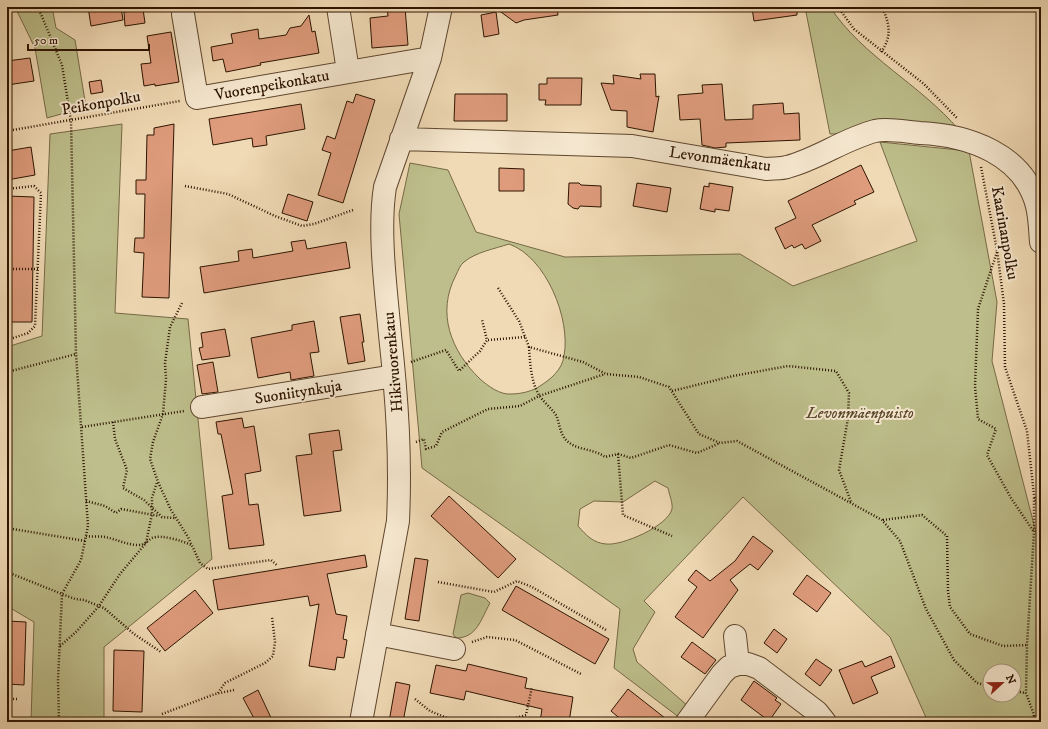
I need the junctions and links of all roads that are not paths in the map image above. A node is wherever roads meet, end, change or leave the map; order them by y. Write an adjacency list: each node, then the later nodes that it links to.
1 (338, 7): 5 (street)
2 (441, 7): 4 (street, Hikivuorenkatu)
3 (183, 14): 5 (street, Vuorenpeikonkatu)
4 (430, 58): 5 (street, Vuorenpeikonkatu); 6 (street, Hikivuorenkatu)
5 (348, 71)
6 (401, 139): 7 (street, Levonmäenkatu); 8 (street, Hikivuorenkatu)
7 (1041, 242)
8 (400, 370): 9 (street, Suoniitynkuja); 10 (street, Hikivuorenkatu)
9 (202, 407)
10 (377, 634): 12 (street); 14 (street, Hikivuorenkatu)
11 (735, 636): 13 (street)
12 (454, 649)
13 (738, 664): 15 (street); 16 (street)
14 (361, 722)
15 (687, 722)
16 (825, 722)

